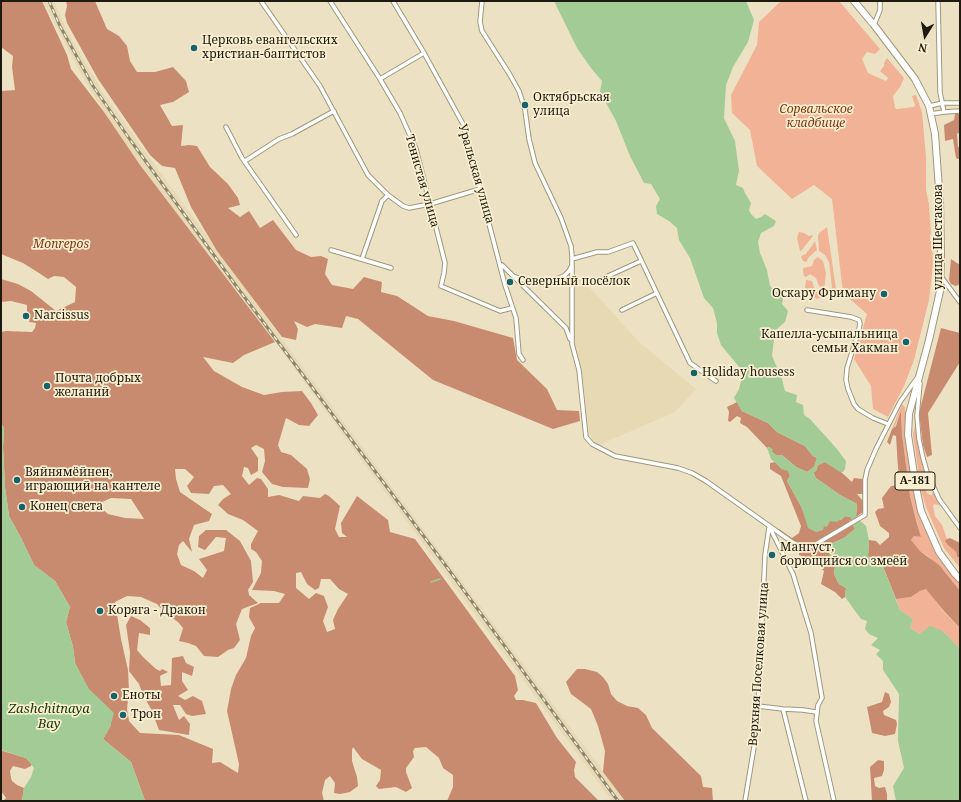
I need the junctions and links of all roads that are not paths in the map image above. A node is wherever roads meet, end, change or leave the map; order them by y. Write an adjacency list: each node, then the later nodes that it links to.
1 (261, 1): 14 (street)
2 (330, 1): 10 (street, Тенистая улица)
3 (393, 1): 9 (street, Уральская улица)
4 (482, 1): 26 (street)
5 (854, 1): 8 (main road, А-181)
6 (880, 1): 8 (street)
7 (938, 1): 11 (street)
8 (874, 25): 13 (main road, улица Шестакова / А-181)
9 (424, 53): 10 (street); 20 (street, Уральская улица)
10 (380, 79): 22 (street, Тенистая улица)
11 (944, 103): 12 (street); 13 (street); 16 (street)
12 (960, 103)
13 (929, 106): 17 (main road, улица Шестакова / А-181)
14 (334, 111): 19 (street); 21 (street)
15 (960, 111): 16 (street)
16 (944, 112): 17 (street)
17 (931, 114): 32 (main road, улица Шестакова / А-181)
18 (226, 127): 19 (street)
19 (245, 161): 23 (street)
20 (480, 189): 22 (street); 28 (street, Уральская улица)
21 (388, 196): 22 (street); 25 (street)
22 (430, 204): 36 (street, Тенистая улица)
23 (296, 235)
24 (331, 250): 25 (street)
25 (362, 259): 30 (street)
26 (572, 259): 27 (street); 29 (street)
27 (642, 261): 33 (street); 34 (street)
28 (500, 262): 31 (street); 36 (street, Уральская улица)
29 (572, 266): 31 (street); 39 (street)
30 (391, 268)
31 (512, 274): 39 (street)
32 (941, 277): 35 (street); 41 (main road, улица Шестакова / А-181)
33 (595, 282)
34 (657, 293): 37 (street); 42 (street)
35 (960, 302)
36 (512, 308): 40 (street, Уральская улица)
37 (622, 310)
38 (807, 310): 43 (street)
39 (572, 344): 44 (street)
40 (523, 360)
41 (920, 374): 43 (street); 45 (street, улица Шестакова); 46 (main road, А-181)
42 (716, 381)
43 (888, 424): 44 (street)
44 (769, 527): 47 (street, Верхняя Поселковая улица); 49 (street)
45 (960, 528)
46 (960, 579)
47 (758, 706): 48 (street); 50 (street, Верхняя Поселковая улица)
48 (783, 709): 49 (street); 51 (street)
49 (816, 712): 52 (street)
50 (745, 801)
51 (806, 801)
52 (834, 801)

